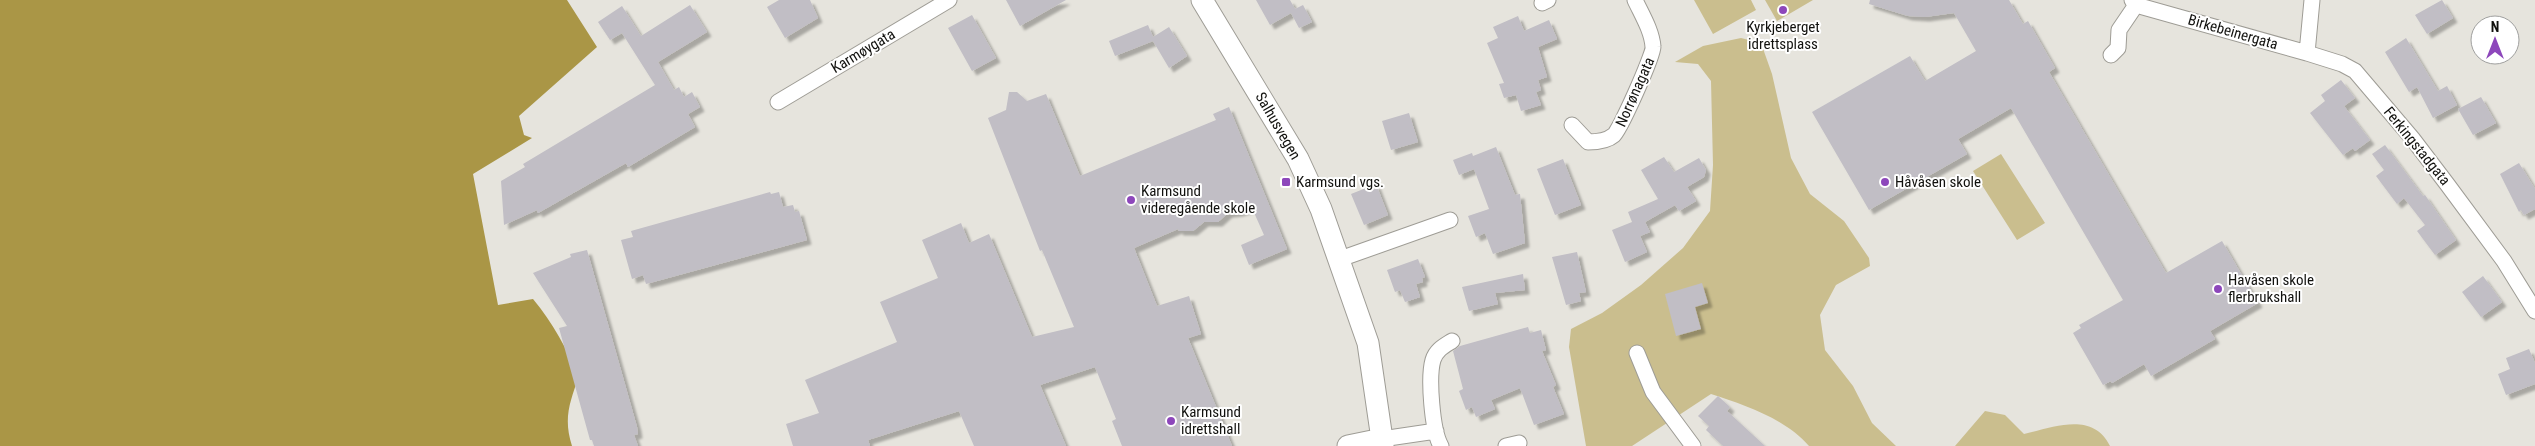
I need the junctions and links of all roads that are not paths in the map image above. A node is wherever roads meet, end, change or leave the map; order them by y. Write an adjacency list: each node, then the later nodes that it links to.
1 (948, 0): 8 (street, Karmøygata)
2 (1202, 0): 11 (main road, Salhusvegen)
3 (1636, 0): 9 (street, Norrønagata)
4 (2312, 0): 6 (street)
5 (2134, 2): 6 (street, Birkebeinergata); 7 (street)
6 (2306, 53): 12 (street, Ferkingstadgata)
7 (2111, 55)
8 (778, 102)
9 (1572, 125)
10 (1450, 220): 11 (street)
11 (1340, 259): 16 (main road, Salhusvegen)
12 (2535, 311)
13 (1452, 341): 15 (street)
14 (1637, 353): 19 (street)
15 (1436, 431): 16 (street); 18 (street)
16 (1382, 443): 17 (main road)
17 (1348, 446)
18 (1441, 446)
19 (1693, 446)

